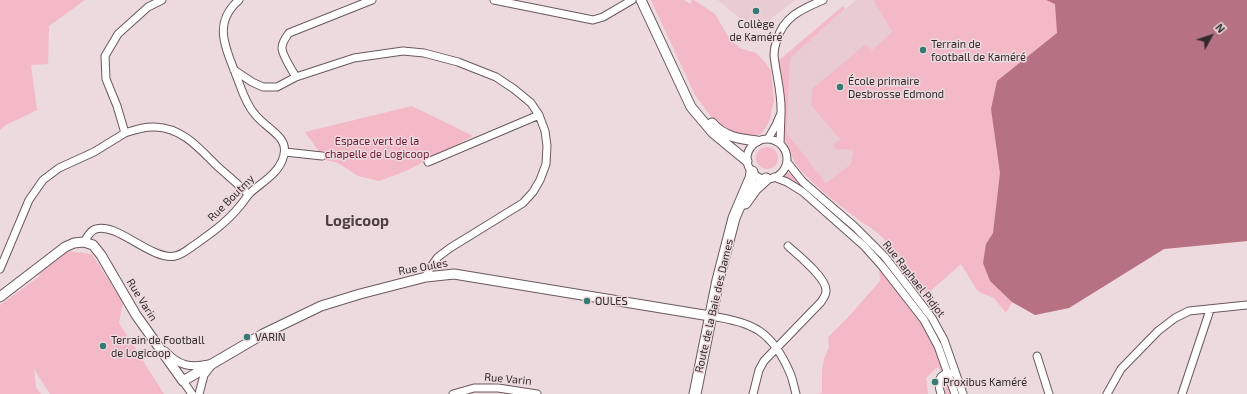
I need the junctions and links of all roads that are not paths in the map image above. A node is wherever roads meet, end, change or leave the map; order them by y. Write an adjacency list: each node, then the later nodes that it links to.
1 (162, 0): 13 (street)
2 (239, 0): 9 (street)
3 (372, 0): 10 (street)
4 (494, 0): 5 (street)
5 (632, 0)
6 (641, 0): 19 (street)
7 (647, 0): 15 (street)
8 (823, 0): 11 (street)
9 (234, 70): 10 (street); 17 (street)
10 (296, 77): 12 (street)
11 (781, 113): 14 (street); 16 (street)
12 (539, 115): 20 (street); 29 (street)
13 (124, 134): 24 (street); 28 (street)
14 (768, 139): 15 (street); 16 (street)
15 (757, 141): 19 (street)
16 (780, 144): 21 (street)
17 (285, 152): 18 (street); 24 (street, Rue Boutmy)
18 (322, 156)
19 (747, 161): 22 (street)
20 (428, 162)
21 (787, 162): 23 (street); 38 (street, Rue Raphael Pidjot)
22 (752, 172): 23 (street); 25 (main road, Route de la Baie des Dames)
23 (770, 178): 25 (main road, Route de la Baie des Dames); 38 (street, Rue Raphael Pidjot)
24 (248, 194): 26 (street, Rue Boutmy)
25 (734, 218): 33 (main road, Route de la Baie des Dames)
26 (84, 242): 30 (street); 34 (street, Rue Varin)
27 (788, 246): 35 (street)
28 (0, 269)
29 (426, 277): 33 (street, Rue Oules); 37 (street, Rue Oules)
30 (0, 297)
31 (1247, 304): 32 (street)
32 (1210, 310): 51 (street); 52 (street)
33 (710, 316): 35 (street); 44 (main road, Route de la Baie des Dames)
34 (152, 337): 37 (street); 39 (street, Rue Varin)
35 (777, 348): 45 (street); 46 (street)
36 (1037, 356): 50 (street)
37 (213, 363): 39 (street, Rue Oules); 41 (street)
38 (952, 372): 47 (street); 48 (street, Rue Raphael Pidjot); 49 (street, Rue Raphael Pidjot)
39 (184, 381): 40 (street, Rue Varin)
40 (192, 394)
41 (199, 394)
42 (453, 394): 43 (street, Rue Varin)
43 (537, 394)
44 (695, 394)
45 (754, 394)
46 (796, 394)
47 (941, 394)
48 (955, 394)
49 (963, 394)
50 (1049, 394)
51 (1107, 394)
52 (1182, 394)

